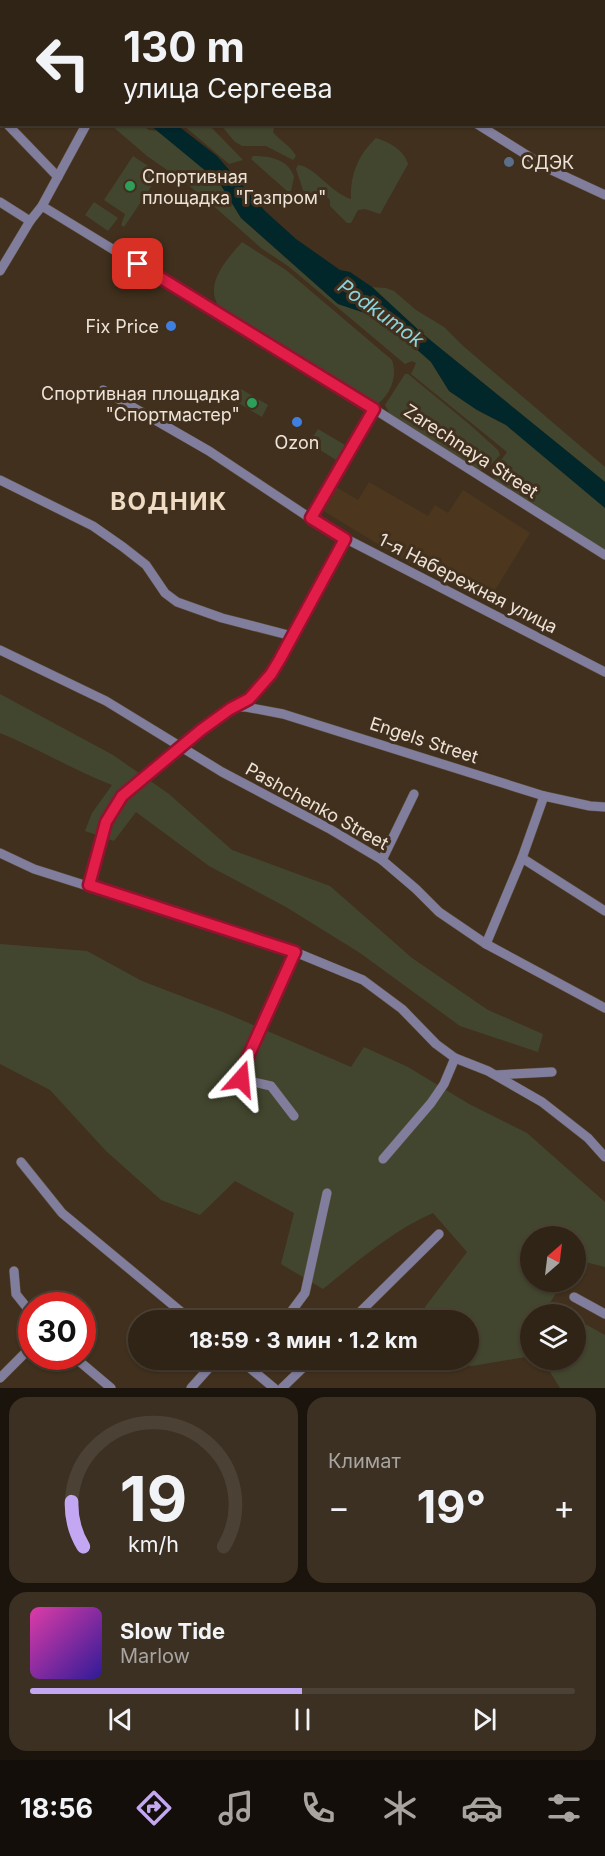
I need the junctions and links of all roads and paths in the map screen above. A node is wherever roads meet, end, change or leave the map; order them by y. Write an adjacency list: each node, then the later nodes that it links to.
1 (10, 126): 4 (street)
2 (85, 126): 4 (street)
3 (480, 126): 5 (street)
4 (58, 177): 7 (street)
5 (605, 195)
6 (0, 202): 8 (street)
7 (42, 206): 8 (street); 11 (street, Zarechnaya Street)
8 (30, 221): 9 (street)
9 (0, 271)
10 (104, 390): 13 (street, 1-я Набережная улица)
11 (374, 409): 13 (street); 15 (street, Zarechnaya Street)
12 (0, 480): 16 (street)
13 (311, 518): 14 (street, 1-я Набережная улица)
14 (345, 539): 16 (street); 18 (street, 1-я Набережная улица)
15 (605, 555)
16 (292, 636): 19 (street)
17 (0, 650): 22 (street, Pashchenko Street)
18 (605, 672)
19 (253, 695): 20 (street); 21 (street)
20 (233, 708): 21 (street, Engels Street); 22 (street)
21 (263, 710): 24 (street, Engels Street)
22 (182, 746): 28 (street, Pashchenko Street); 29 (street)
23 (414, 794): 28 (street)
24 (544, 796): 25 (street, Engels Street); 27 (street)
25 (605, 807)
26 (0, 853): 29 (street)
27 (522, 858): 30 (street); 31 (street)
28 (382, 861): 31 (street, Pashchenko Street)
29 (89, 885): 32 (street)
30 (605, 911)
31 (486, 944): 33 (street, Pashchenko Street)
32 (295, 952): 34 (street); 37 (street)
33 (605, 1008)
34 (455, 1058): 36 (street); 39 (street)
35 (552, 1072): 36 (street)
36 (496, 1075): 38 (street)
37 (294, 1116)
38 (605, 1157)
39 (382, 1159)
40 (21, 1162): 46 (street)
41 (327, 1193): 47 (street)
42 (439, 1234): 48 (street)
43 (14, 1271): 44 (street)
44 (18, 1296)
45 (574, 1297): 49 (street)
46 (179, 1310)
47 (292, 1310)
48 (362, 1310)
49 (605, 1314)
50 (18, 1360): 55 (street)
51 (90, 1370): 56 (street)
52 (207, 1370): 57 (street)
53 (258, 1370): 58 (street)
54 (301, 1370): 59 (street)
55 (0, 1378)
56 (111, 1388)
57 (191, 1388)
58 (274, 1388)
59 (282, 1388)

